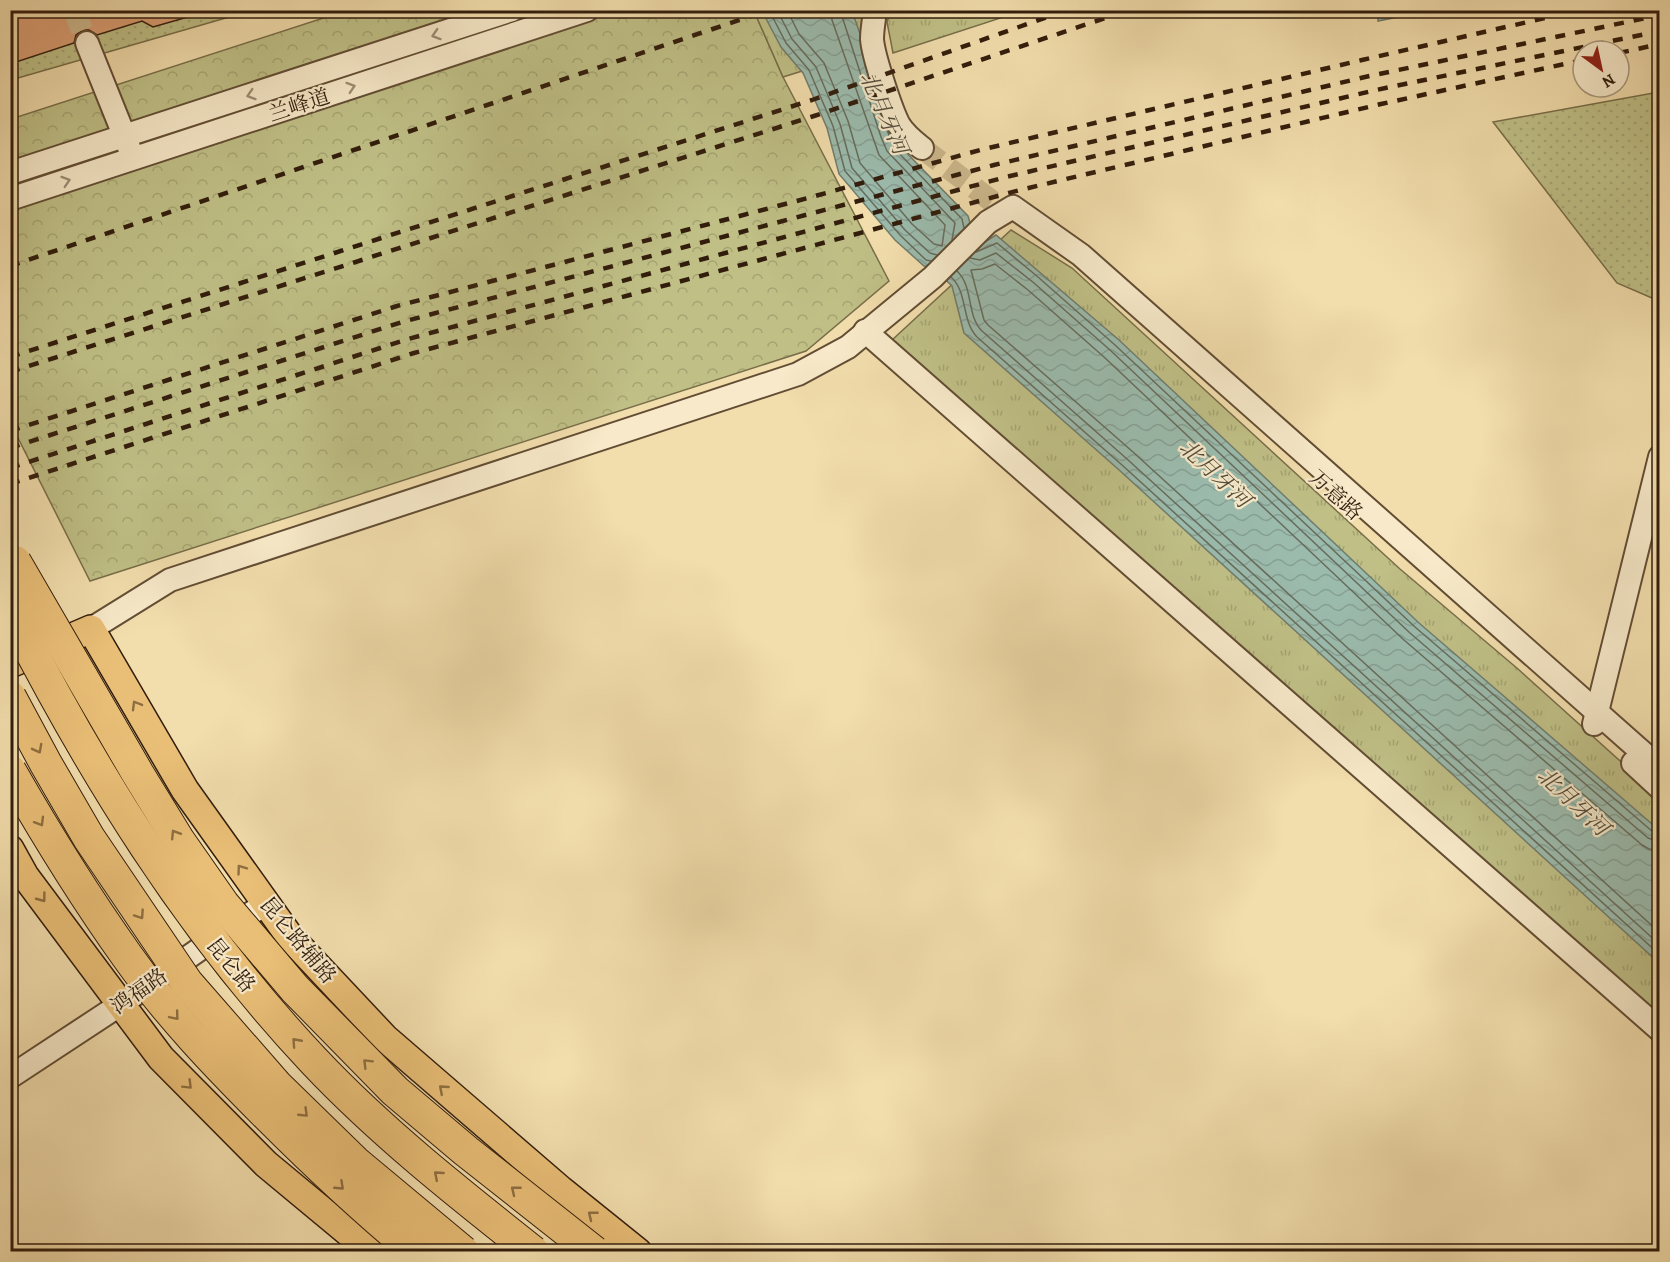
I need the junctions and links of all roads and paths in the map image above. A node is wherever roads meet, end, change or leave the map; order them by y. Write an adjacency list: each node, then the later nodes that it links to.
1 (512, 10): 8 (street, 兰峰道, one-way to 8)
2 (587, 10): 9 (street, 兰峰道, one-way to 2)
3 (875, 10): 7 (street)
4 (883, 10): 6 (street)
5 (87, 43): 8 (street)
6 (884, 59)
7 (900, 104)
8 (124, 136): 9 (street); 10 (street, 兰峰道)
9 (133, 159): 11 (street, 兰峰道, one-way to 9)
10 (10, 173)
11 (10, 199)
12 (865, 331): 15 (street); 18 (street, 万意路); 26 (street)
13 (1659, 457): 18 (street)
14 (10, 611): 22 (highway, 昆仑路, bridge)
15 (92, 629): 16 (main road); 24 (main road, 昆仑路辅路, one-way to 15)
16 (10, 664)
17 (10, 697): 30 (highway, 昆仑路, one-way to 30, bridge)
18 (1595, 718): 19 (street, 万意路); 21 (street, 万意路)
19 (1659, 768)
20 (10, 771): 29 (highway, one-way to 29, bridge)
21 (1659, 788)
22 (114, 799): 31 (highway, 昆仑路, one-way to 22, bridge); 32 (highway, one-way to 22, bridge)
23 (10, 849): 25 (main road, one-way to 25)
24 (266, 903): 25 (street, 鸿福路); 33 (main road, 昆仑路辅路, one-way to 24)
25 (121, 1004): 27 (street, 鸿福路); 28 (main road, one-way to 28)
26 (1659, 1030)
27 (10, 1077)
28 (372, 1251)
29 (416, 1251)
30 (463, 1251)
31 (533, 1251)
32 (594, 1251)
33 (638, 1251)

